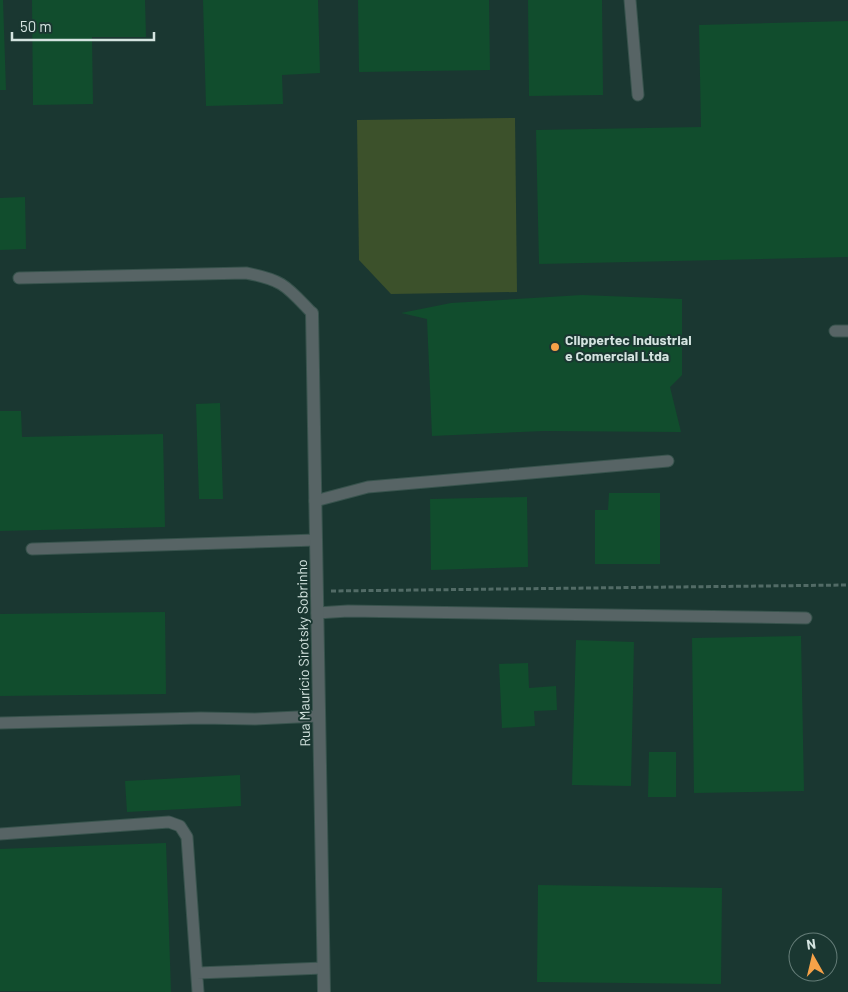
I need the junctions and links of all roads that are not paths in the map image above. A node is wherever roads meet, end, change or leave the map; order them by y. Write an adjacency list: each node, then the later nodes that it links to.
1 (630, 0): 2 (lane)
2 (638, 95)
3 (19, 278): 4 (lane)
4 (312, 313): 8 (street, Rua Maurício Sirotsky Sobrinho)
5 (835, 331): 6 (lane)
6 (848, 331)
7 (668, 461): 8 (lane)
8 (315, 501): 9 (street, Rua Maurício Sirotsky Sobrinho)
9 (316, 540): 10 (lane); 11 (street, Rua Maurício Sirotsky Sobrinho)
10 (32, 549)
11 (318, 613): 12 (lane); 13 (street, Rua Maurício Sirotsky Sobrinho)
12 (806, 618)
13 (319, 716): 14 (lane); 16 (street, Rua Maurício Sirotsky Sobrinho)
14 (0, 723)
15 (0, 834): 17 (lane)
16 (323, 968): 17 (lane); 19 (street, Rua Maurício Sirotsky Sobrinho)
17 (197, 974): 18 (lane)
18 (198, 992)
19 (324, 992)

